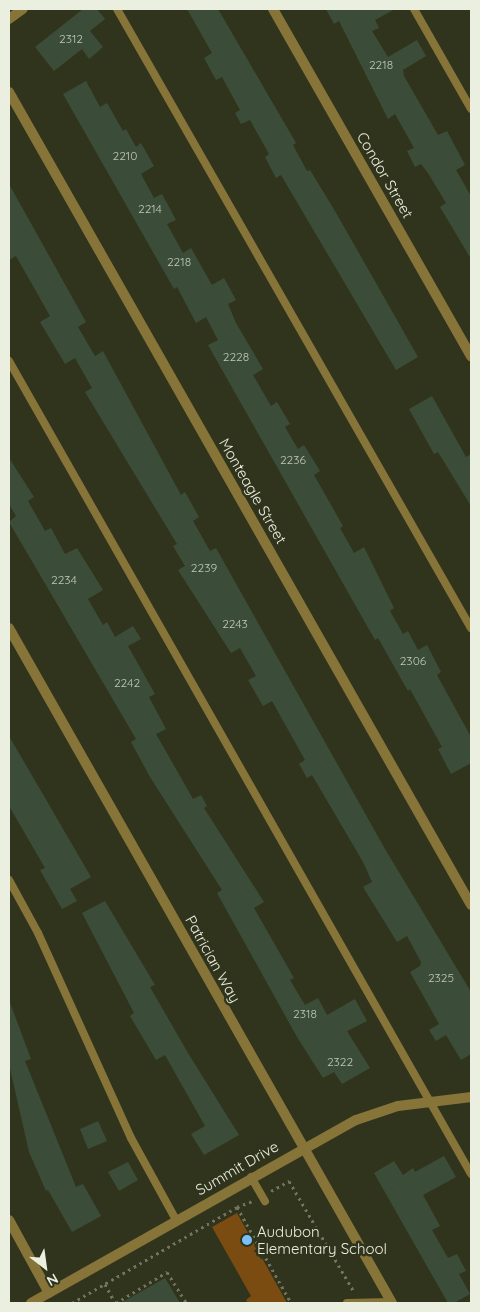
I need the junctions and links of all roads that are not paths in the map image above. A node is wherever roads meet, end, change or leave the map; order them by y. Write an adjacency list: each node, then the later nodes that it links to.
1 (23, 9): 5 (street)
2 (117, 9): 11 (lane)
3 (274, 9): 8 (street, Condor Street)
4 (414, 9): 7 (lane)
5 (9, 19)
6 (9, 92): 13 (street, Monteagle Street)
7 (471, 110)
8 (471, 356)
9 (9, 361): 15 (lane)
10 (9, 628): 16 (street, Patrician Way)
11 (471, 628)
12 (9, 880): 21 (lane)
13 (471, 905)
14 (471, 1098): 15 (street, Summit Drive)
15 (430, 1102): 16 (street, Summit Drive); 17 (lane)
16 (302, 1148): 18 (street, Summit Drive); 24 (street, Patrician Way)
17 (471, 1174)
18 (251, 1177): 19 (lane); 21 (street, Summit Drive)
19 (264, 1198)
20 (9, 1220): 22 (street)
21 (176, 1220): 22 (street, Summit Drive)
22 (49, 1293): 25 (street, Summit Drive)
23 (360, 1302): 24 (lane); 26 (lane)
24 (392, 1302)
25 (32, 1303)
26 (347, 1303)

